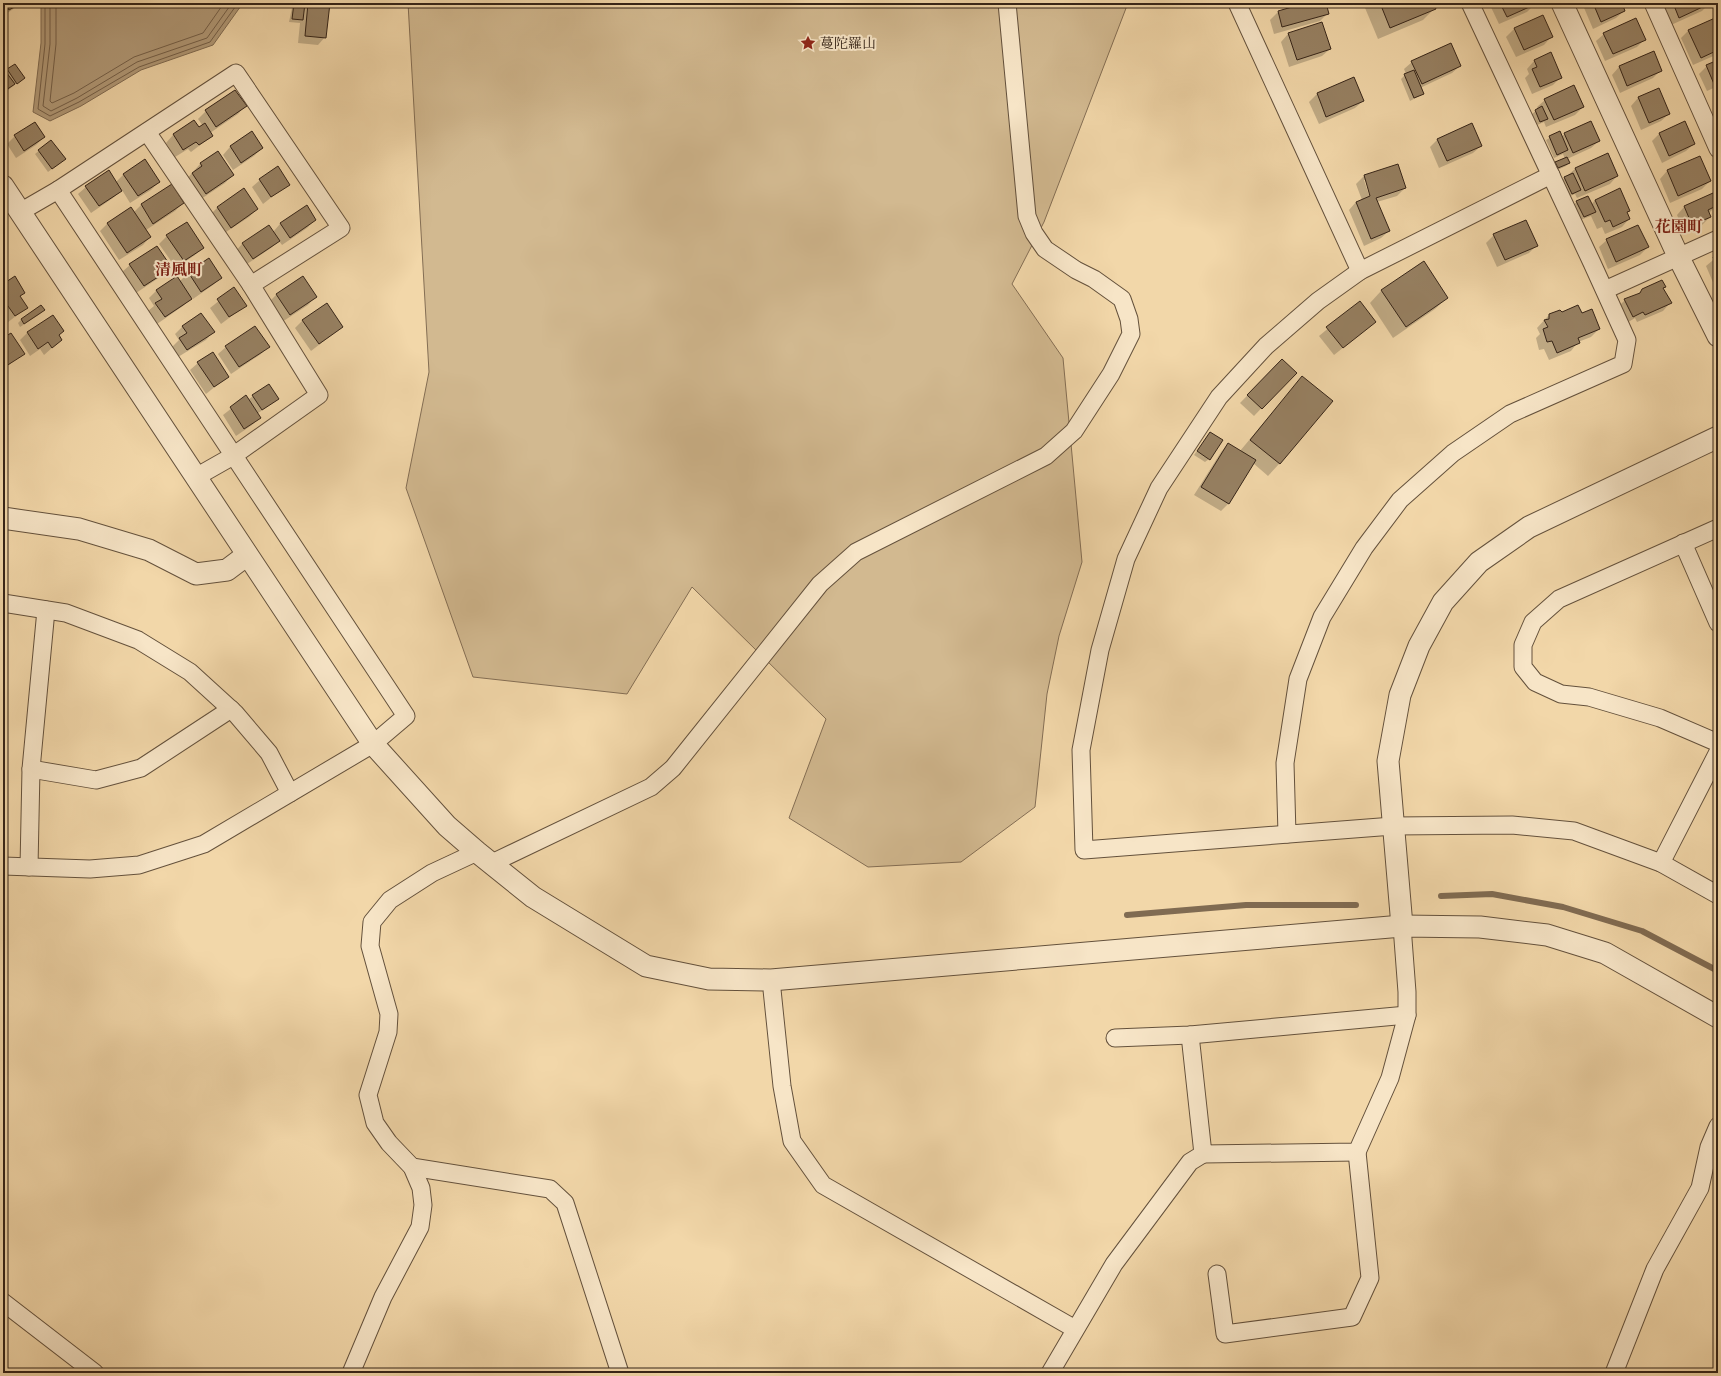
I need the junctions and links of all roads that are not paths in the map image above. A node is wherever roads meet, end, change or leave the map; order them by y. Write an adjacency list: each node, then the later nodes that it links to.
1 (1007, 3): 36 (street)
2 (1237, 3): 14 (street)
3 (1470, 3): 8 (street)
4 (1562, 3): 13 (street)
5 (1653, 3): 7 (street)
6 (147, 132): 10 (street); 15 (street); 15 (street)
7 (1718, 149)
8 (1550, 175): 14 (street); 16 (street)
9 (3, 186): 11 (street)
10 (58, 190): 11 (street); 19 (street)
11 (20, 212): 20 (street)
12 (1718, 239): 13 (street)
13 (1679, 258): 16 (street); 17 (street)
14 (1360, 270): 35 (street)
15 (251, 285): 19 (street)
16 (1604, 290): 35 (street)
17 (1718, 336)
18 (1718, 437): 34 (street)
19 (233, 456): 20 (street); 30 (street)
20 (196, 477): 24 (street)
21 (3, 518): 24 (street)
22 (1718, 528): 23 (street)
23 (1683, 543): 27 (street); 29 (street)
24 (248, 555): 30 (street)
25 (3, 603): 26 (street)
26 (46, 610): 28 (street); 32 (street)
27 (1718, 623)
28 (231, 709): 32 (street); 33 (street)
29 (1718, 743)
30 (373, 744): 33 (street); 36 (street)
31 (1718, 752): 37 (street)
32 (31, 769): 39 (street)
33 (290, 793): 39 (street)
34 (1393, 826): 35 (street); 37 (street); 41 (street)
35 (1287, 834)
36 (484, 858): 42 (street); 50 (street)
37 (1661, 863): 40 (street)
38 (3, 866): 39 (street)
39 (29, 867)
40 (1718, 895)
41 (1402, 926): 42 (street); 43 (street); 44 (street)
42 (771, 980): 53 (street)
43 (1407, 1016): 45 (street); 48 (street)
44 (1718, 1017)
45 (1190, 1035): 46 (street); 49 (street)
46 (1115, 1038)
47 (1718, 1126): 58 (street)
48 (1358, 1152): 49 (street); 51 (street)
49 (1203, 1154): 53 (street)
50 (412, 1168): 55 (street); 56 (street)
51 (1217, 1274)
52 (3, 1302): 54 (street)
53 (1075, 1329): 57 (street)
54 (96, 1373)
55 (351, 1373)
56 (620, 1373)
57 (1050, 1373)
58 (1614, 1373)

